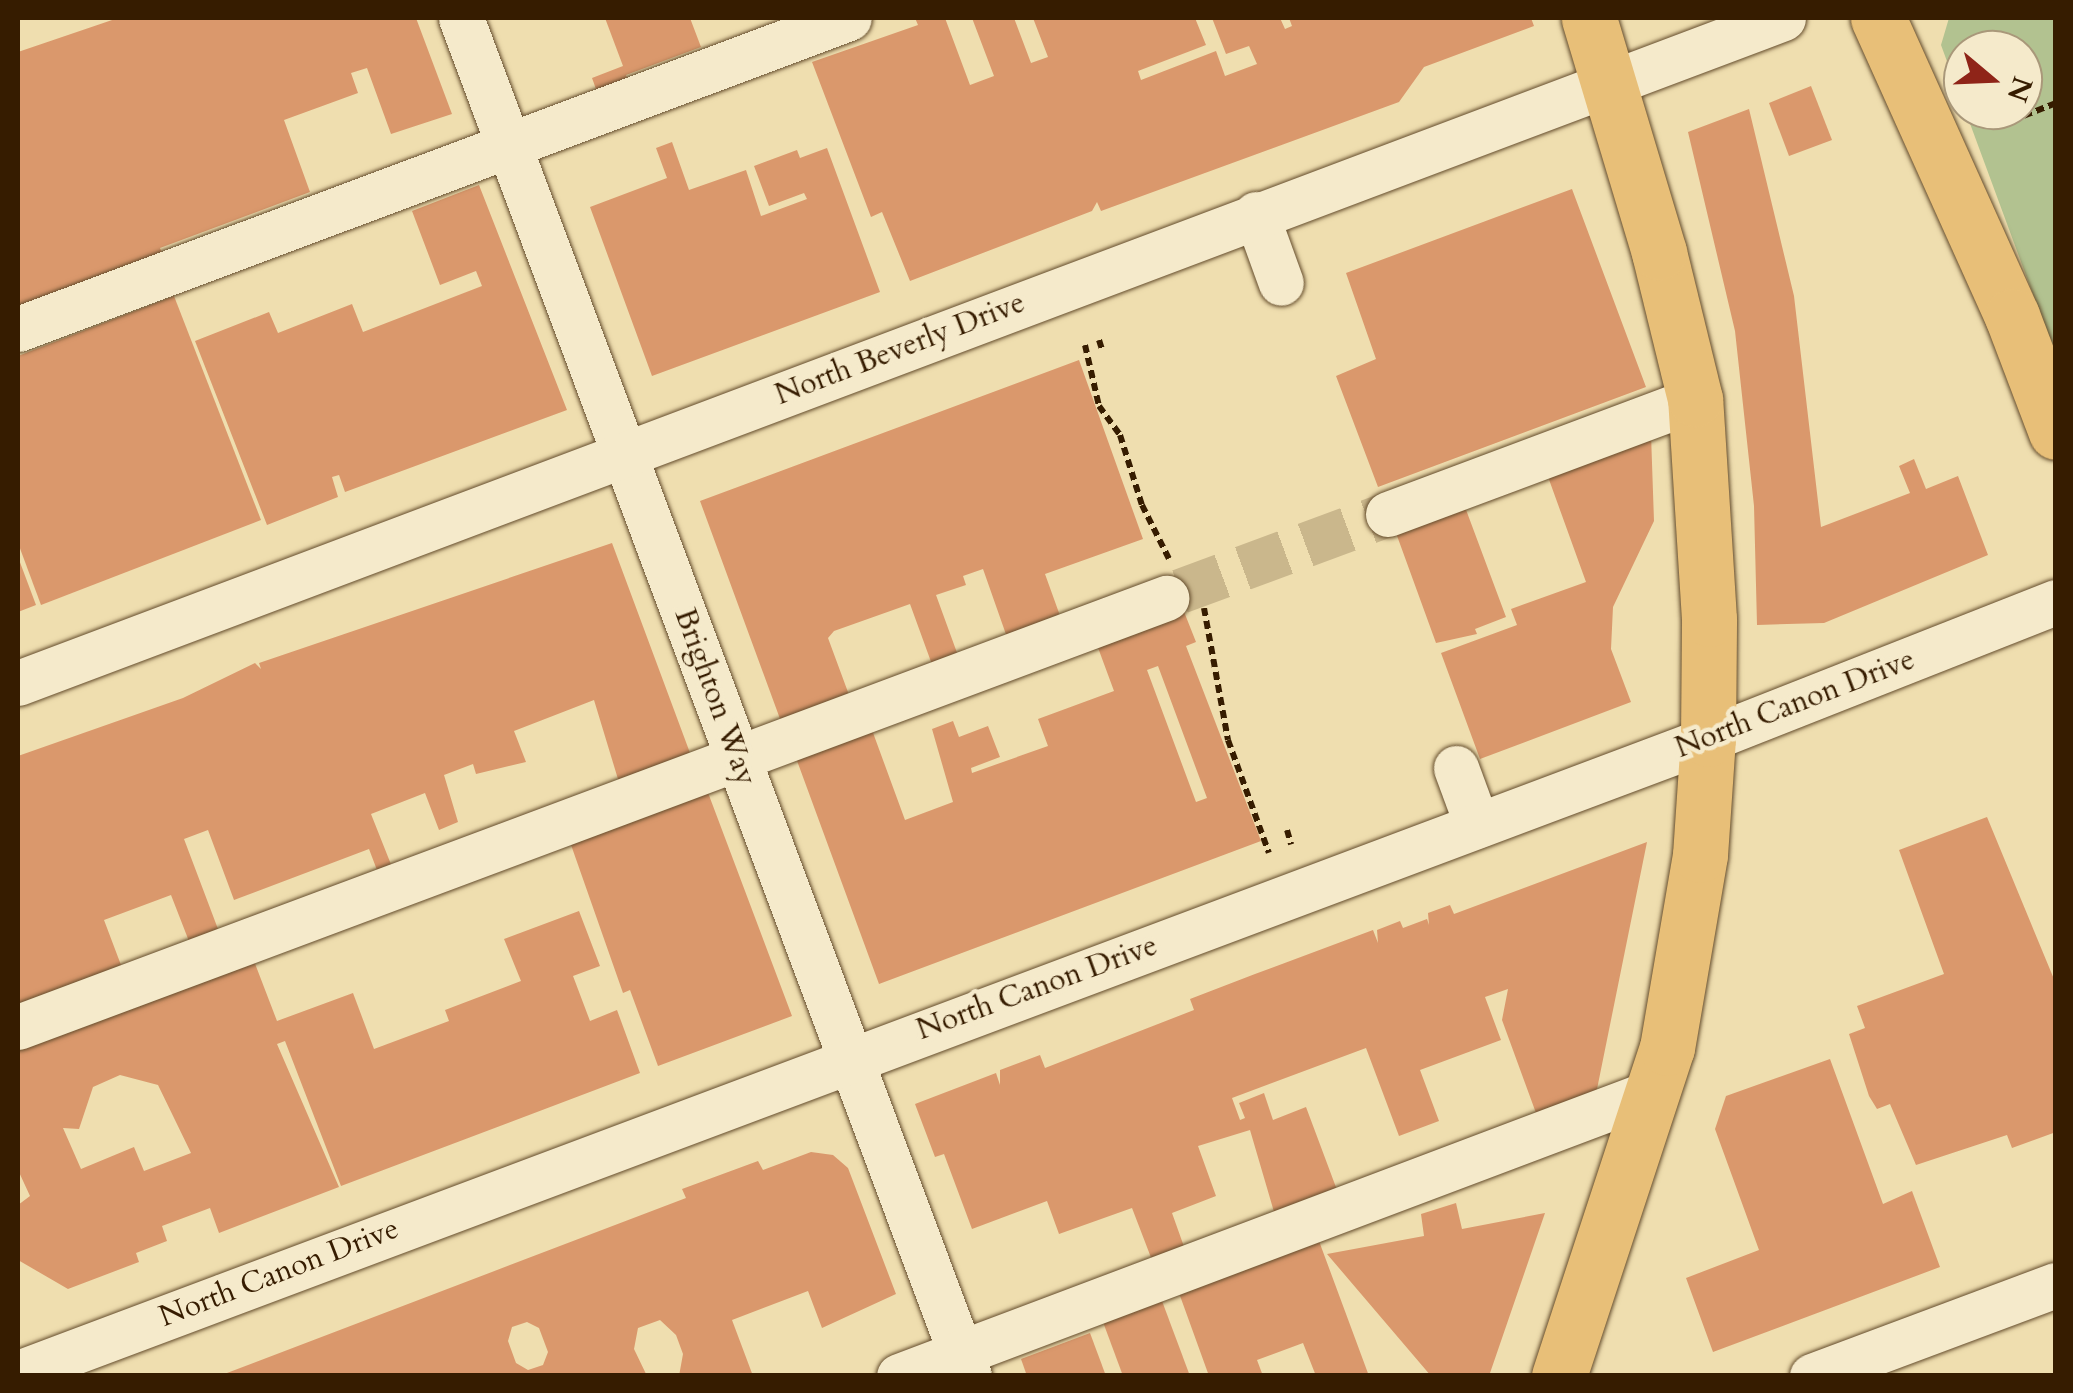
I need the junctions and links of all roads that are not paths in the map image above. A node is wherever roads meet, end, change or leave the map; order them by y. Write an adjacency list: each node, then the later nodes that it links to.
1 (462, 18): 7 (street, Brighton Way)
2 (849, 18): 7 (street)
3 (1588, 18): 6 (main road)
4 (1878, 18): 12 (main road)
5 (1777, 19): 6 (street, North Beverly Drive)
6 (1606, 81): 8 (street, North Beverly Drive); 11 (main road)
7 (508, 145): 10 (street); 13 (street, Brighton Way)
8 (1256, 214): 9 (street); 13 (street, North Beverly Drive)
9 (1281, 283)
10 (18, 329)
11 (1694, 398): 14 (street); 18 (main road)
12 (2056, 432)
13 (625, 454): 17 (street, North Beverly Drive); 19 (street, Brighton Way)
14 (1388, 514)
15 (1178, 588): 19 (street)
16 (2056, 602): 18 (street, North Canon Drive)
17 (18, 682)
18 (1708, 739): 21 (street, North Canon Drive); 24 (main road)
19 (738, 758): 22 (street); 23 (street, Brighton Way)
20 (1456, 768): 21 (street)
21 (1478, 825): 23 (street, North Canon Drive)
22 (18, 1027)
23 (852, 1057): 26 (street, Brighton Way); 27 (street, North Canon Drive)
24 (1655, 1091): 26 (street); 29 (main road)
25 (2056, 1285): 30 (street)
26 (964, 1364): 28 (street)
27 (18, 1373)
28 (898, 1376)
29 (1559, 1376)
30 (1812, 1376)

